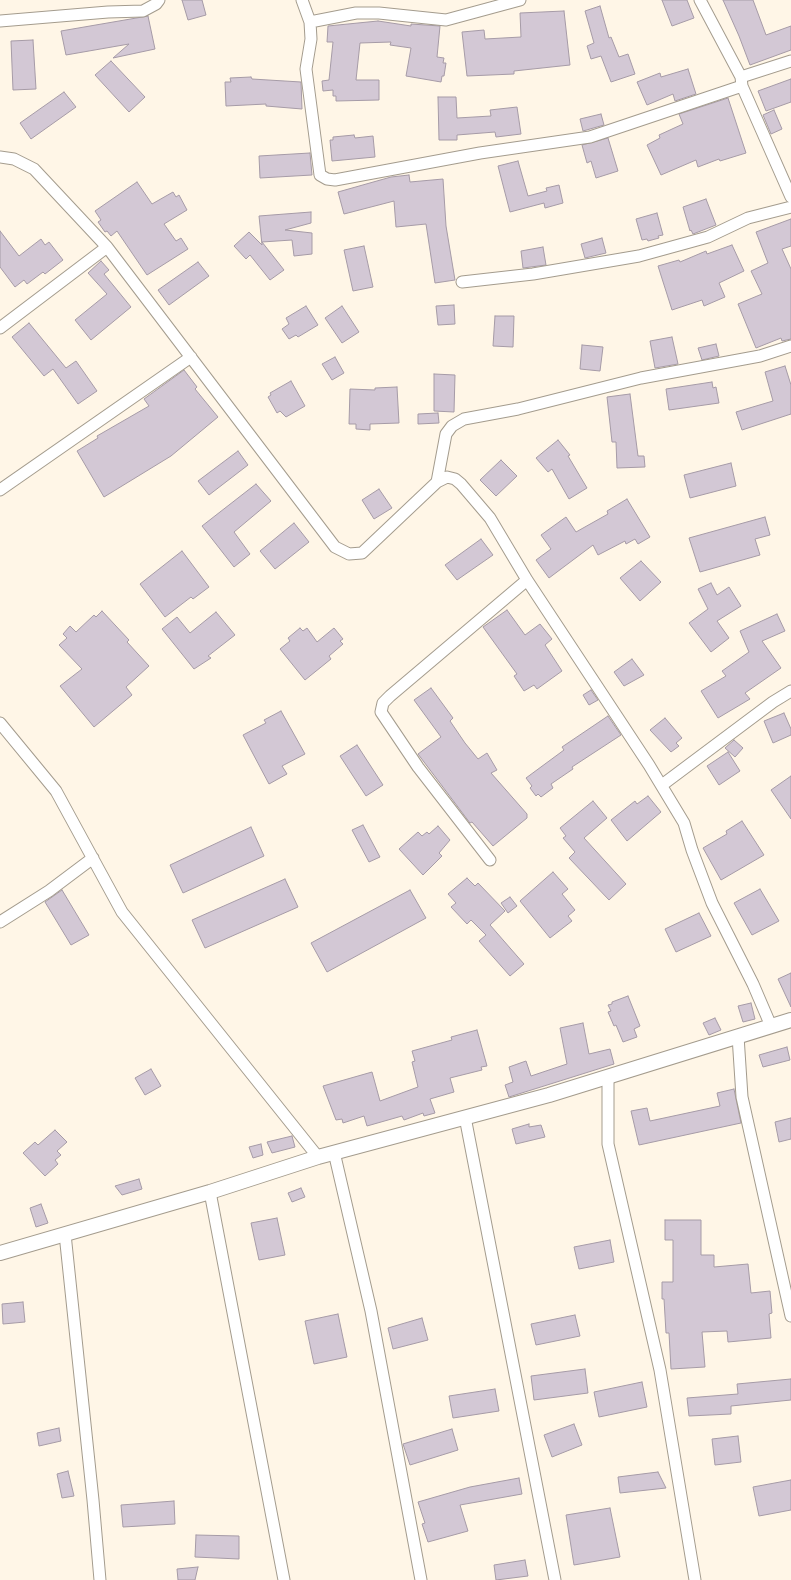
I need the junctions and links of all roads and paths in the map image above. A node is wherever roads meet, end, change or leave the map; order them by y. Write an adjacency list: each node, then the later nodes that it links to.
1 (159, 0): 5 (street)
2 (302, 0): 6 (street)
3 (520, 0): 6 (street)
4 (700, 0): 8 (street)
5 (0, 21)
6 (310, 22): 8 (street)
7 (791, 61): 8 (street)
8 (741, 81): 10 (street)
9 (0, 157): 12 (street)
10 (791, 197)
11 (791, 207): 13 (street)
12 (107, 247): 14 (street); 16 (street)
13 (462, 282)
14 (0, 328)
15 (791, 346): 17 (street)
16 (191, 357): 17 (street); 18 (street)
17 (437, 482): 19 (street)
18 (0, 490)
19 (527, 580): 22 (street); 24 (street)
20 (791, 691): 22 (street)
21 (0, 723): 23 (street)
22 (662, 785): 27 (street)
23 (93, 858): 25 (street); 32 (street)
24 (490, 860)
25 (0, 922)
26 (791, 1020): 27 (street)
27 (771, 1026): 28 (street)
28 (738, 1036): 29 (street); 36 (street)
29 (608, 1076): 30 (street); 41 (street)
30 (465, 1117): 31 (street); 40 (street)
31 (334, 1152): 32 (street); 39 (street)
32 (318, 1156): 33 (street)
33 (210, 1192): 34 (street); 38 (street)
34 (65, 1234): 35 (street); 37 (street)
35 (0, 1253)
36 (791, 1316)
37 (100, 1580)
38 (284, 1580)
39 (421, 1580)
40 (555, 1580)
41 (695, 1580)

